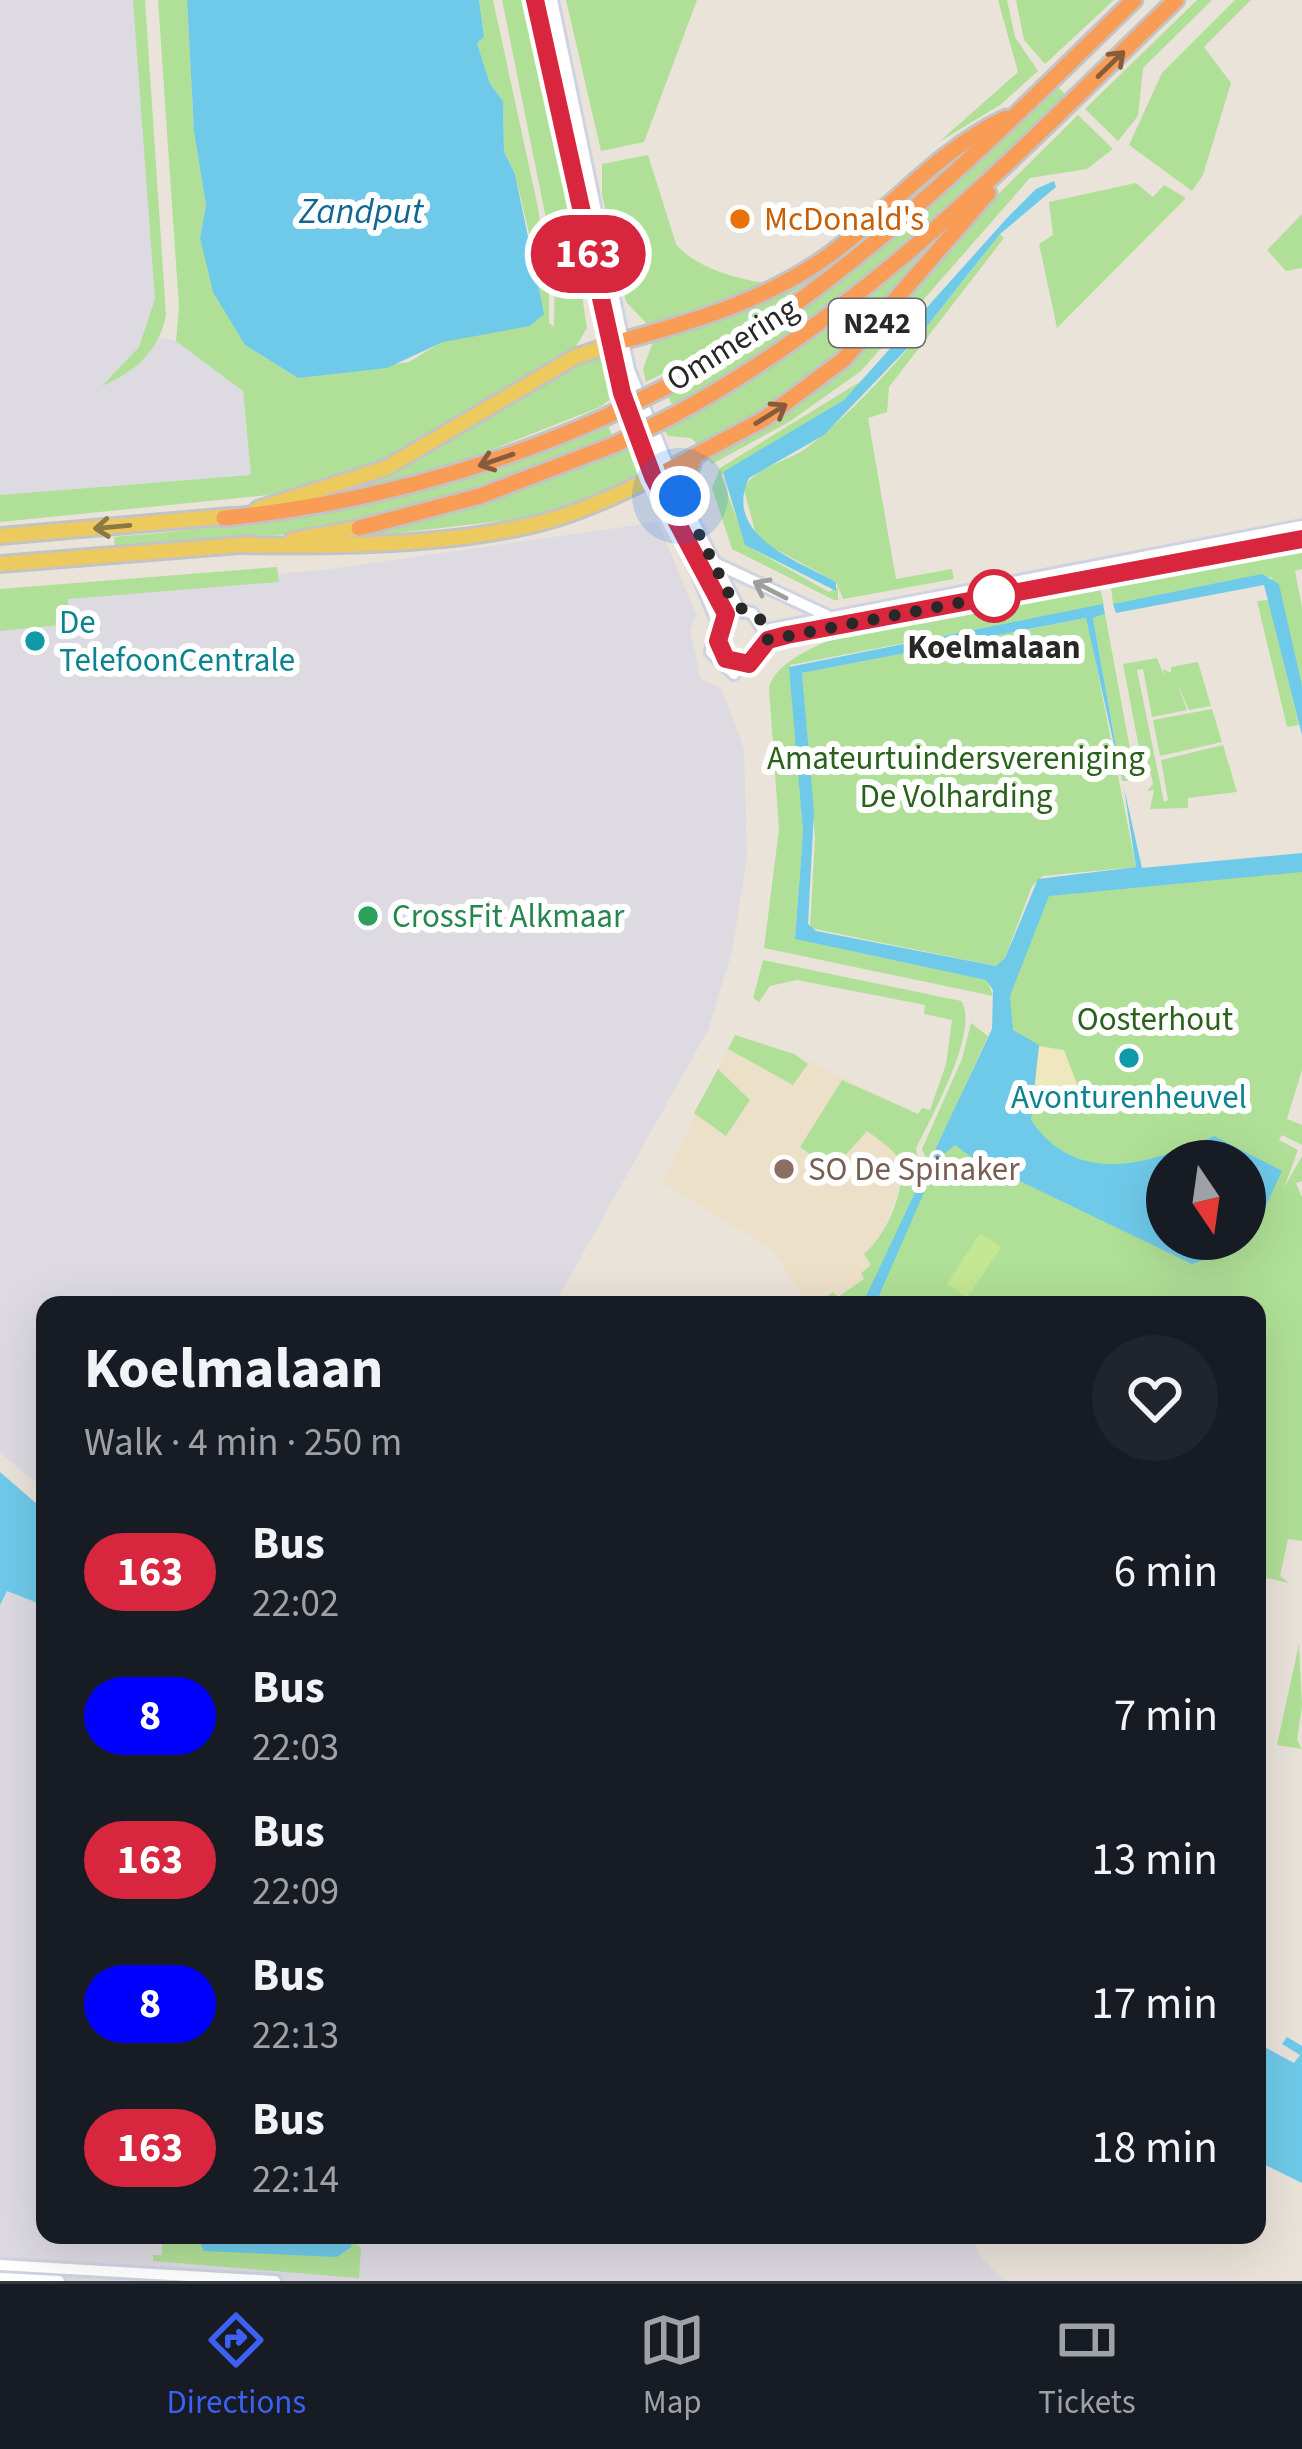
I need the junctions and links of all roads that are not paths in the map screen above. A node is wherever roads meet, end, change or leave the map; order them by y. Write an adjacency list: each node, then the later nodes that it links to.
1 (535, 0): 7 (street)
2 (552, 0): 7 (street)
3 (1134, 0): 5 (highway, Ommering / N242)
4 (1176, 0): 6 (highway, Ommering / N242, one-way to 4)
5 (1019, 112): 7 (highway, N242); 11 (highway, Ommering / N242, one-way to 11, bridge)
6 (1045, 127): 8 (highway, N242, one-way to 6); 13 (highway, Ommering / N242, bridge)
7 (615, 343): 9 (street); 9 (street); 11 (main road, N242)
8 (700, 453): 9 (highway, N242); 10 (highway)
9 (660, 473): 10 (street); 16 (main road, N242); 21 (street)
10 (680, 496): 17 (street)
11 (224, 518): 14 (main road, Ommering / N242, one-way to 14)
12 (1302, 526): 20 (street)
13 (359, 528): 16 (main road, Ommering / N242)
14 (0, 536)
15 (1302, 538): 22 (street)
16 (243, 545): 18 (main road, Ommering / N242)
17 (713, 562): 19 (street); 20 (street, one-way to 17)
18 (0, 564)
19 (740, 611): 21 (street); 22 (street)
20 (828, 616): 22 (street)
21 (721, 617): 23 (street)
22 (767, 635): 23 (street)
23 (716, 653): 24 (street)
24 (734, 674)
25 (0, 2265): 28 (street)
26 (0, 2278): 27 (street)
27 (59, 2281)
28 (275, 2281)

